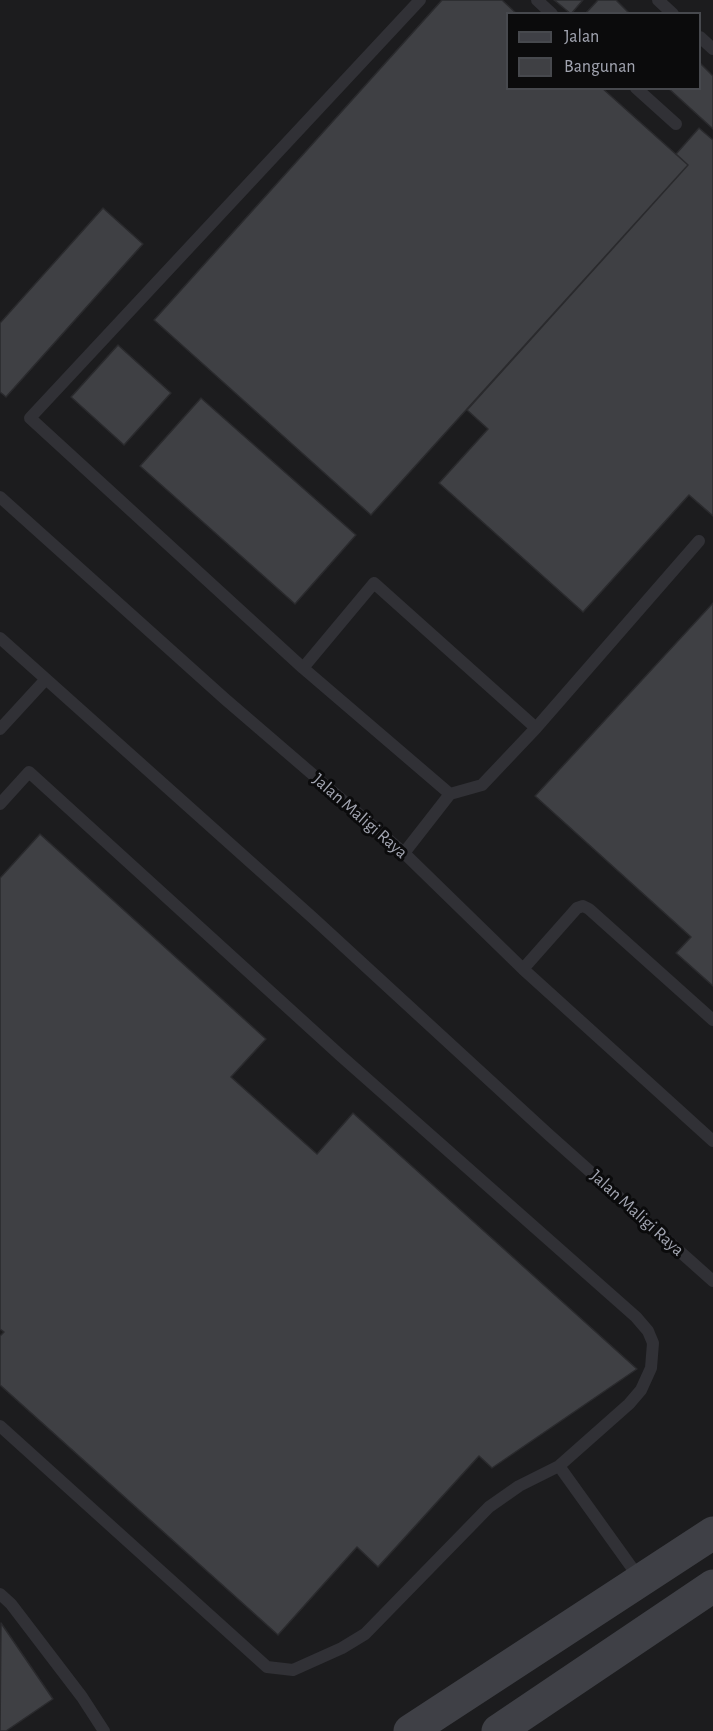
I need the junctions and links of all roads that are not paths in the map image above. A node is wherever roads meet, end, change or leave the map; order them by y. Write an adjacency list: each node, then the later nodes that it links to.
1 (420, 0): 13 (lane)
2 (537, 0): 4 (lane)
3 (658, 0): 5 (lane)
4 (550, 12)
5 (671, 12)
6 (701, 39): 7 (lane)
7 (713, 49)
8 (638, 90): 9 (lane)
9 (676, 124)
10 (0, 497): 19 (lane, Jalan Maligi Raya)
11 (699, 541): 15 (lane)
12 (0, 638): 14 (lane, Jalan Maligi Raya)
13 (303, 668): 15 (lane); 17 (lane)
14 (46, 679): 16 (lane); 23 (lane, Jalan Maligi Raya)
15 (536, 728): 17 (lane)
16 (0, 729)
17 (450, 794): 19 (lane)
18 (0, 804): 25 (lane)
19 (404, 853): 20 (lane, Jalan Maligi Raya)
20 (523, 969): 21 (lane); 22 (lane, Jalan Maligi Raya)
21 (713, 1020)
22 (713, 1141)
23 (713, 1281)
24 (0, 1426): 25 (lane)
25 (559, 1466): 27 (lane)
26 (713, 1533): 27 (street)
27 (640, 1579): 31 (street)
28 (713, 1586): 32 (street)
29 (0, 1594): 30 (lane)
30 (104, 1731)
31 (410, 1731)
32 (498, 1731)

